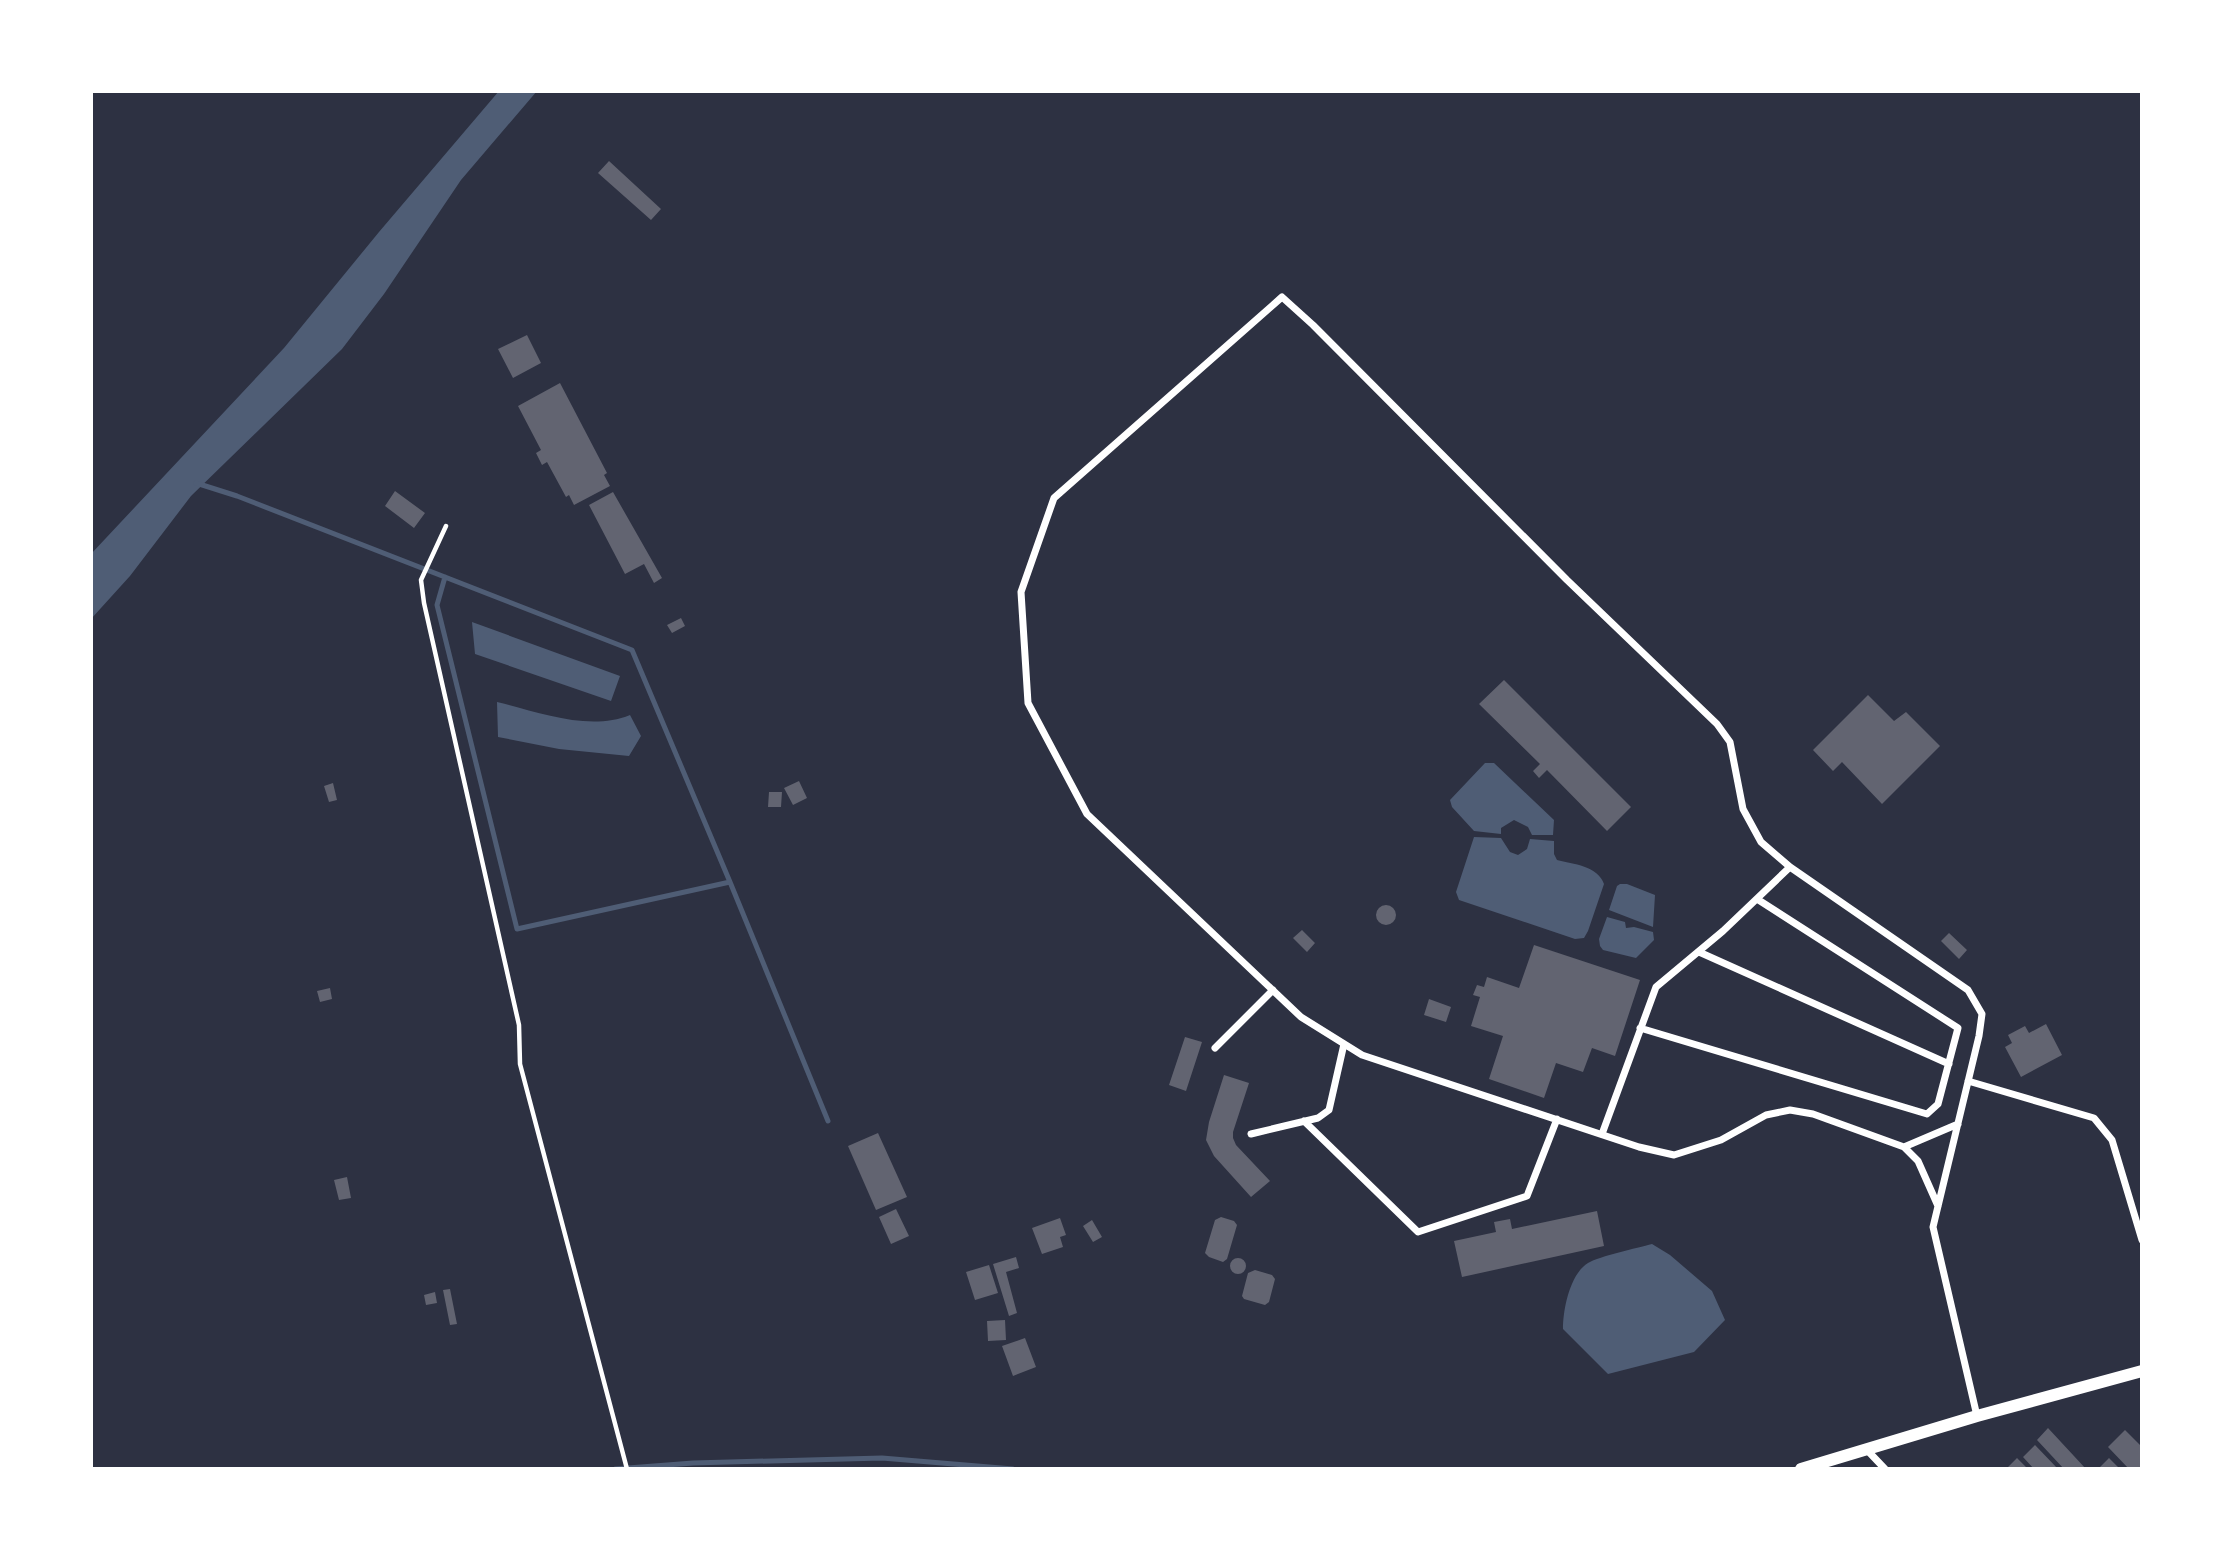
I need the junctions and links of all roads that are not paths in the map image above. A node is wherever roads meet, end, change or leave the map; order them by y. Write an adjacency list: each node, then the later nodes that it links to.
1 (446, 526): 22 (lane)
2 (1790, 867): 3 (street); 5 (street); 10 (street)
3 (1757, 899): 4 (street); 9 (street)
4 (1699, 952): 6 (street); 9 (street)
5 (1273, 990): 7 (street); 8 (street)
6 (1640, 1028): 9 (street); 15 (street)
7 (1344, 1044): 11 (street); 12 (street)
8 (1215, 1048)
9 (1949, 1063)
10 (1968, 1081): 13 (street); 18 (street)
11 (1556, 1119): 12 (street); 15 (street)
12 (1304, 1121): 14 (street)
13 (1958, 1124): 16 (street); 17 (street)
14 (1251, 1134)
15 (1602, 1134): 16 (street)
16 (1904, 1147): 17 (street)
17 (1938, 1206): 20 (street)
18 (2142, 1240)
19 (2142, 1371): 20 (main road)
20 (1977, 1416): 21 (main road)
21 (1866, 1449): 23 (main road); 24 (street)
22 (627, 1469)
23 (1801, 1469)
24 (1885, 1469)

